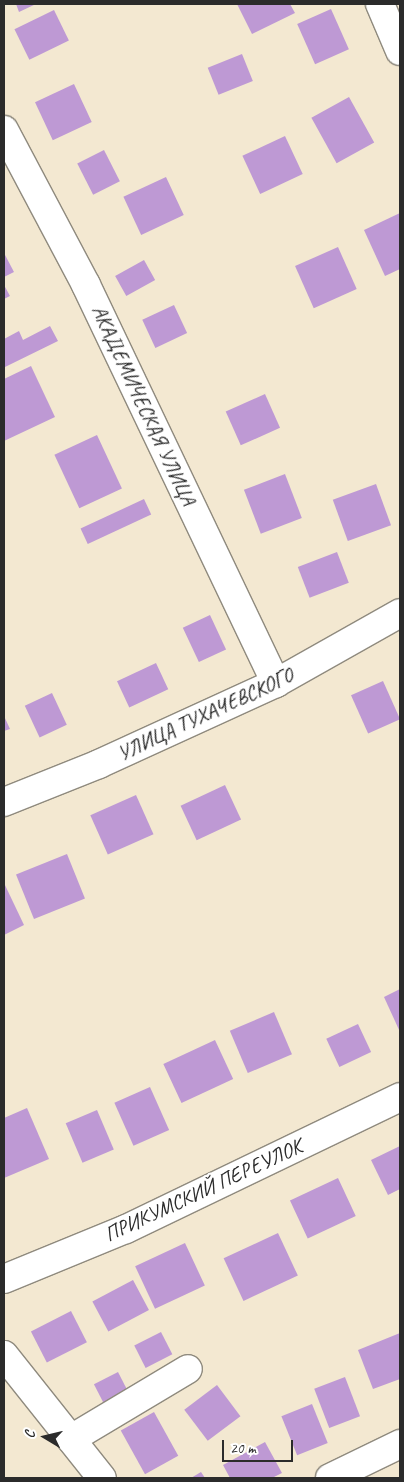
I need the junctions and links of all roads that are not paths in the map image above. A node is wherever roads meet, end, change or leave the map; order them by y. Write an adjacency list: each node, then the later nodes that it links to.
1 (380, 4): 2 (street)
2 (400, 50)
3 (4, 130): 5 (street, АКАДЕМИЧЕСКАЯ УЛИЦА)
4 (400, 613): 5 (street, УЛИЦА ТУХАЧЕВСКОГО)
5 (276, 683): 6 (street, УЛИЦА ТУХАЧЕВСКОГО)
6 (4, 802)
7 (400, 1097): 8 (street, ПРИКУМСКИЙ ПЕРЕУЛОК)
8 (4, 1278)
9 (4, 1355): 11 (street)
10 (188, 1369): 11 (street)
11 (71, 1439): 13 (street)
12 (400, 1444): 14 (street)
13 (102, 1478)
14 (330, 1478)

